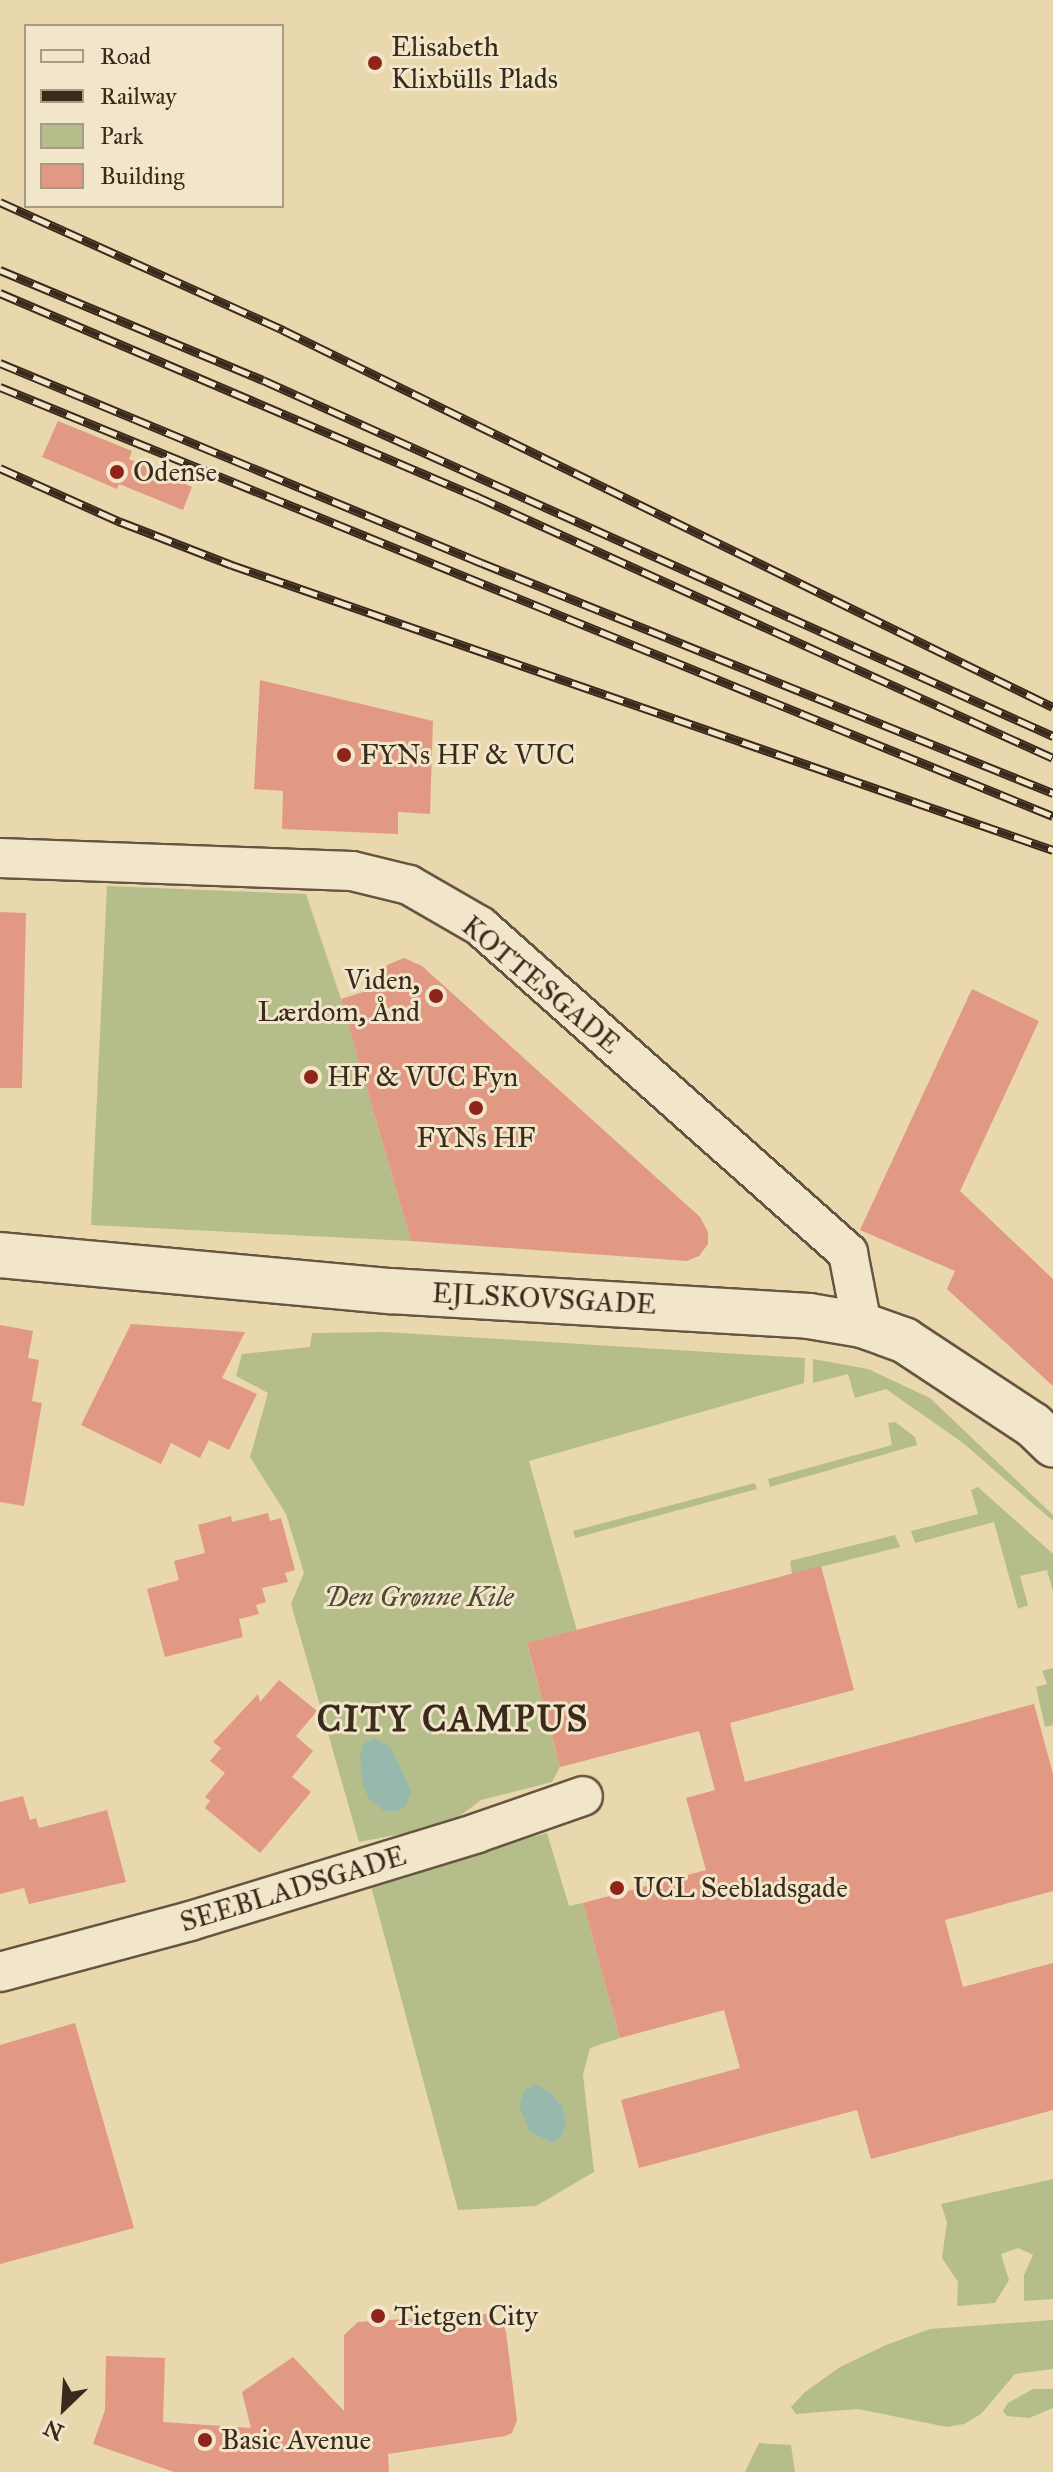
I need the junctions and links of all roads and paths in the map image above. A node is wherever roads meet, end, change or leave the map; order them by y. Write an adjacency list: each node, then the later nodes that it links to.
1 (0, 858): 3 (street, KOTTESGADE)
2 (0, 1255): 3 (street, EJLSKOVSGADE)
3 (862, 1325): 4 (street, EJLSKOVSGADE)
4 (1053, 1444)
5 (583, 1796): 6 (street, SEEBLADSGADE)
6 (0, 1972)

